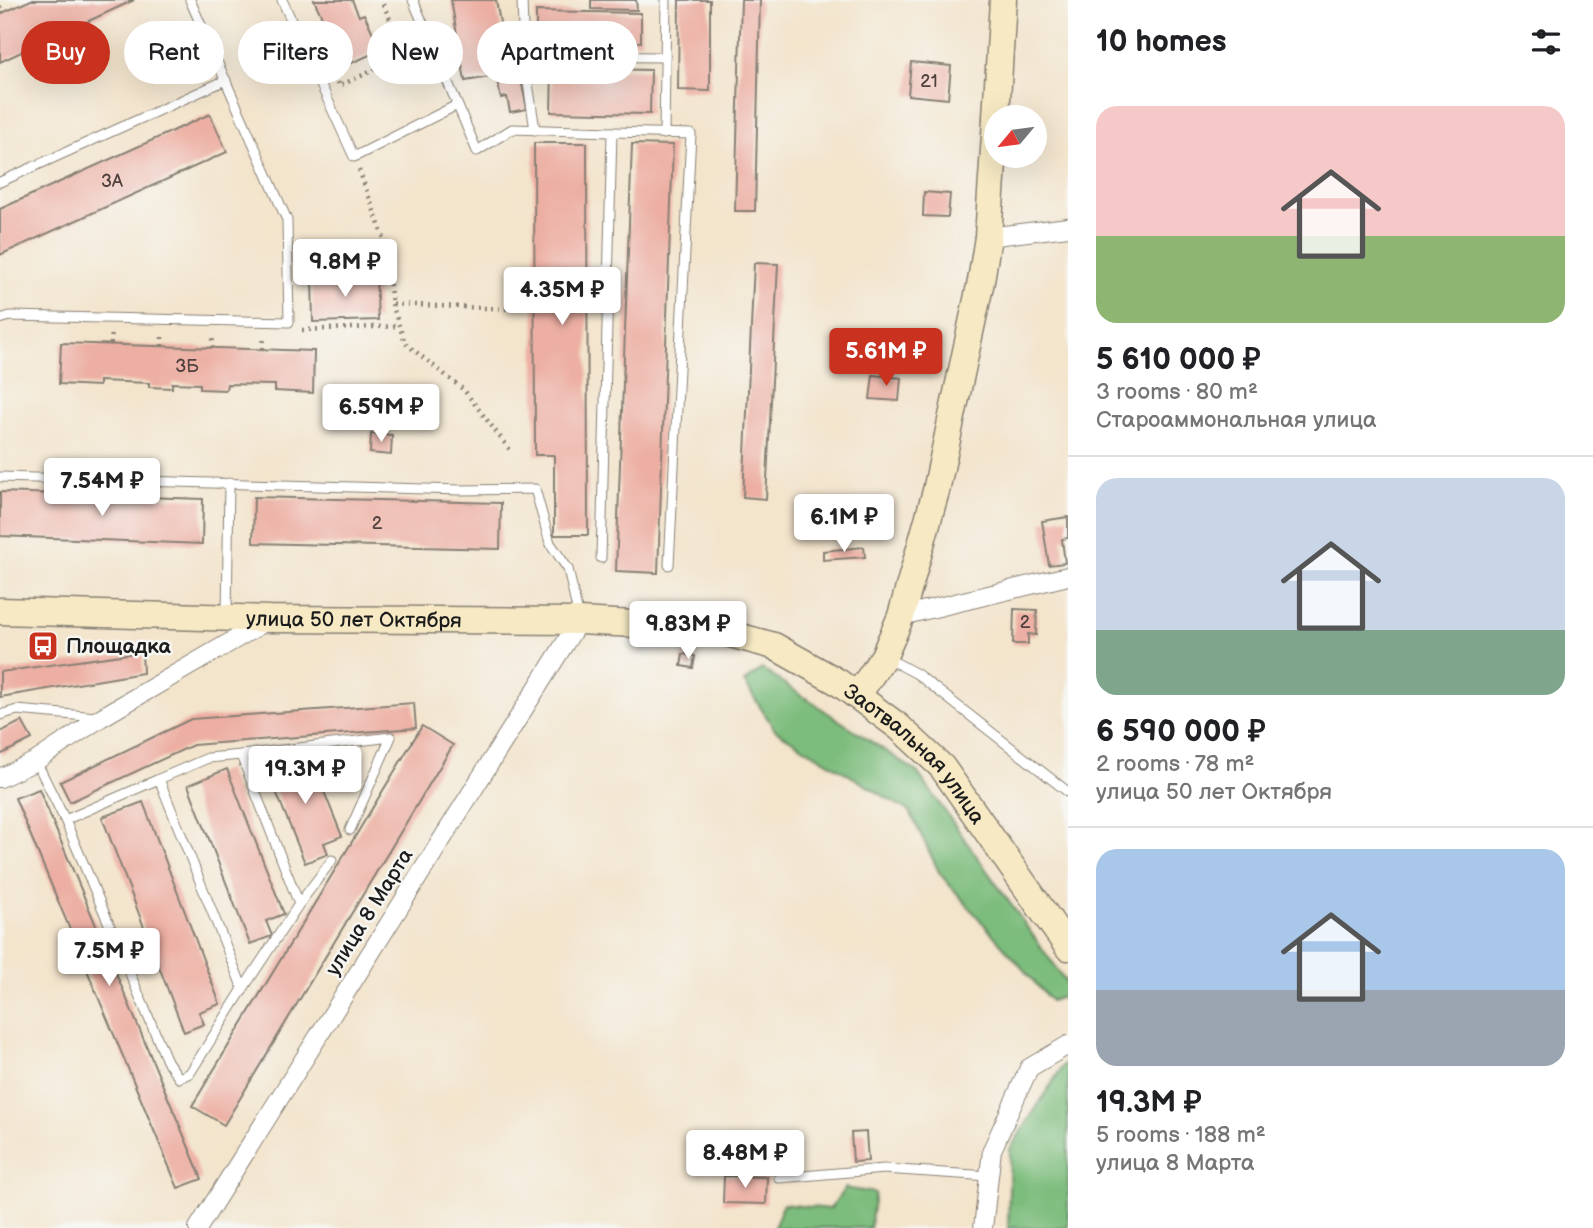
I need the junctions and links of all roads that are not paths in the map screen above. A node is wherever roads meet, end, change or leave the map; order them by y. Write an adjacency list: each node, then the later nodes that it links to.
1 (190, 0): 10 (lane)
2 (282, 0): 12 (lane)
3 (413, 0): 12 (lane)
4 (522, 0): 7 (lane)
5 (666, 0): 9 (lane)
6 (1003, 0): 13 (main road)
7 (523, 21)
8 (638, 57): 9 (lane)
9 (665, 57): 16 (lane)
10 (226, 80): 18 (lane); 21 (lane)
11 (529, 84): 14 (lane)
12 (457, 105): 14 (lane)
13 (997, 105)
14 (536, 130): 15 (lane)
15 (612, 132): 16 (lane); 24 (lane)
16 (664, 134): 25 (lane)
17 (993, 168): 20 (main road)
18 (0, 182)
19 (1068, 227): 20 (street)
20 (988, 237): 28 (main road)
21 (0, 319)
22 (0, 477): 23 (lane)
23 (229, 483): 29 (lane); 31 (lane)
24 (601, 558)
25 (669, 565)
26 (1068, 576): 28 (street)
27 (0, 611): 29 (main road, улица 50 лет Октября)
28 (901, 616): 33 (main road)
29 (227, 618): 30 (main road, улица 50 лет Октября)
30 (270, 619): 31 (main road, улица 50 лет Октября); 36 (street)
31 (579, 621): 32 (main road, улица 50 лет Октября); 51 (street, улица 8 Марта)
32 (708, 628): 34 (main road, Заотвальная улица)
33 (884, 656): 34 (main road); 41 (lane)
34 (857, 696): 46 (main road, Заотвальная улица)
35 (0, 715): 36 (lane)
36 (102, 717): 38 (street)
37 (241, 755): 40 (lane); 43 (lane); 45 (lane)
38 (36, 761): 39 (street); 42 (lane)
39 (0, 778)
40 (159, 779): 42 (lane); 47 (lane)
41 (1068, 792)
42 (65, 820): 47 (lane)
43 (350, 830)
44 (332, 860): 45 (lane)
45 (299, 904): 47 (lane)
46 (1068, 947)
47 (243, 989)
48 (1068, 1045): 49 (street)
49 (989, 1176): 50 (lane); 52 (street)
50 (779, 1178)
51 (198, 1228)
52 (983, 1228)

